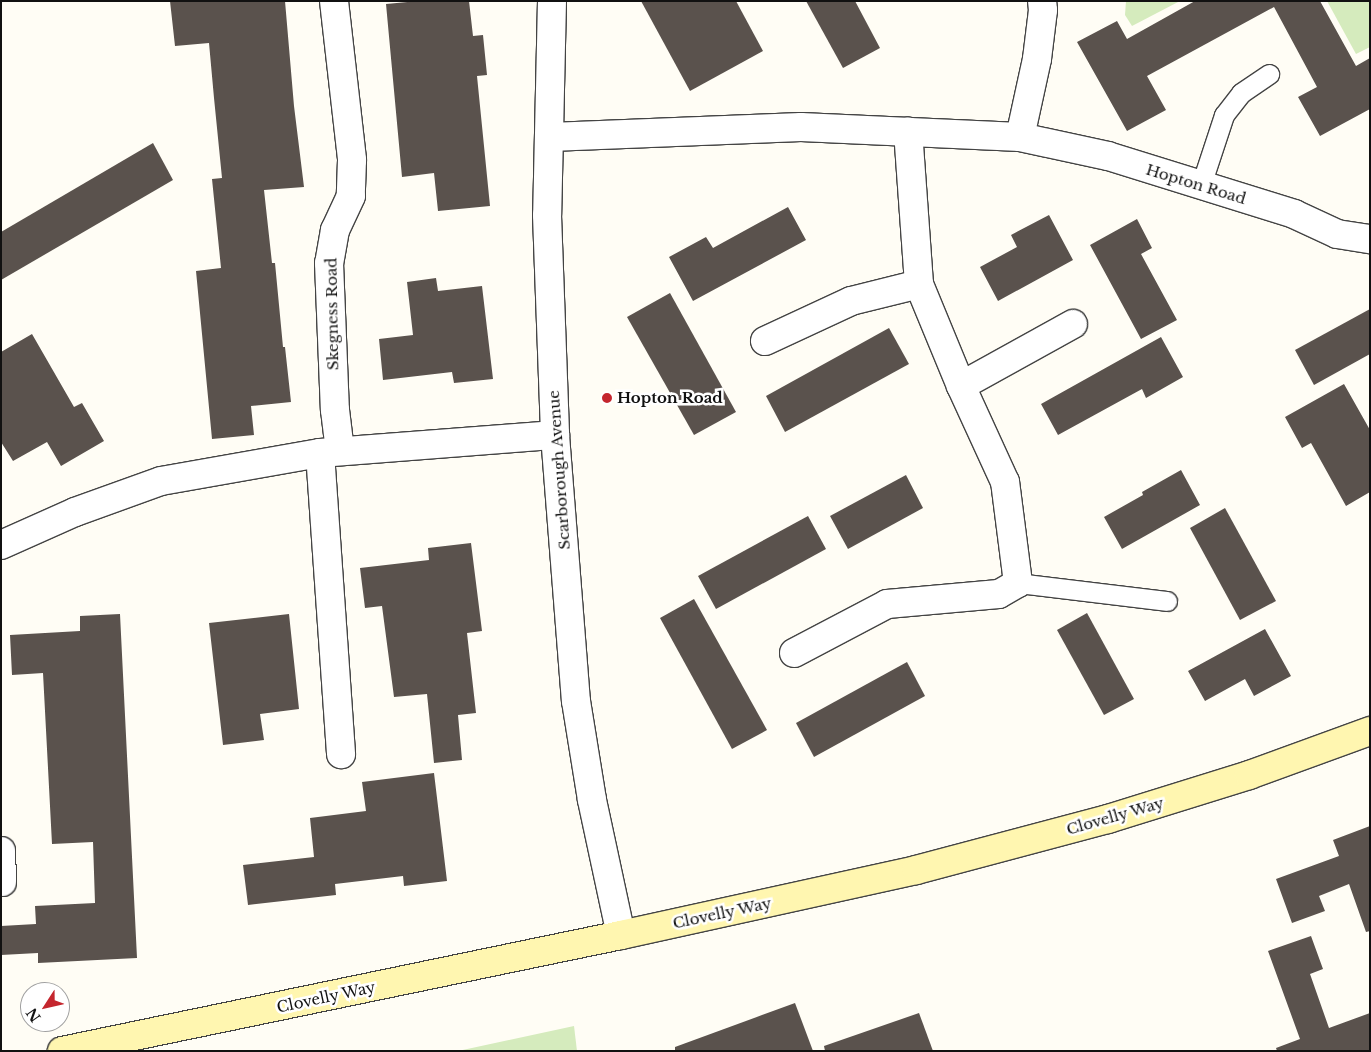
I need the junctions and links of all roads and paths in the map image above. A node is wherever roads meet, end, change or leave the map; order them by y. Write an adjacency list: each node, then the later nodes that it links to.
1 (334, 1): 15 (street, Skegness Road)
2 (552, 1): 6 (street, Scarborough Avenue)
3 (1042, 1): 7 (street)
4 (1269, 74): 8 (lane)
5 (908, 131): 6 (street, Hopton Road); 7 (street, Hopton Road); 10 (street)
6 (550, 137): 14 (street, Scarborough Avenue)
7 (1020, 137): 8 (street, Hopton Road)
8 (1201, 185): 9 (street, Hopton Road)
9 (1370, 239)
10 (919, 284): 12 (street); 13 (street)
11 (1073, 324): 13 (street)
12 (765, 341)
13 (961, 386): 17 (street)
14 (555, 435): 15 (street); 24 (street, Scarborough Avenue)
15 (330, 452): 16 (street); 21 (street, Skegness Road)
16 (1, 545)
17 (1018, 583): 18 (lane); 19 (street)
18 (1167, 601)
19 (794, 653)
20 (1370, 731): 24 (street, Clovelly Way)
21 (341, 754)
22 (1, 851): 23 (street)
23 (2, 882)
24 (621, 935): 25 (street, Clovelly Way)
25 (62, 1051)

